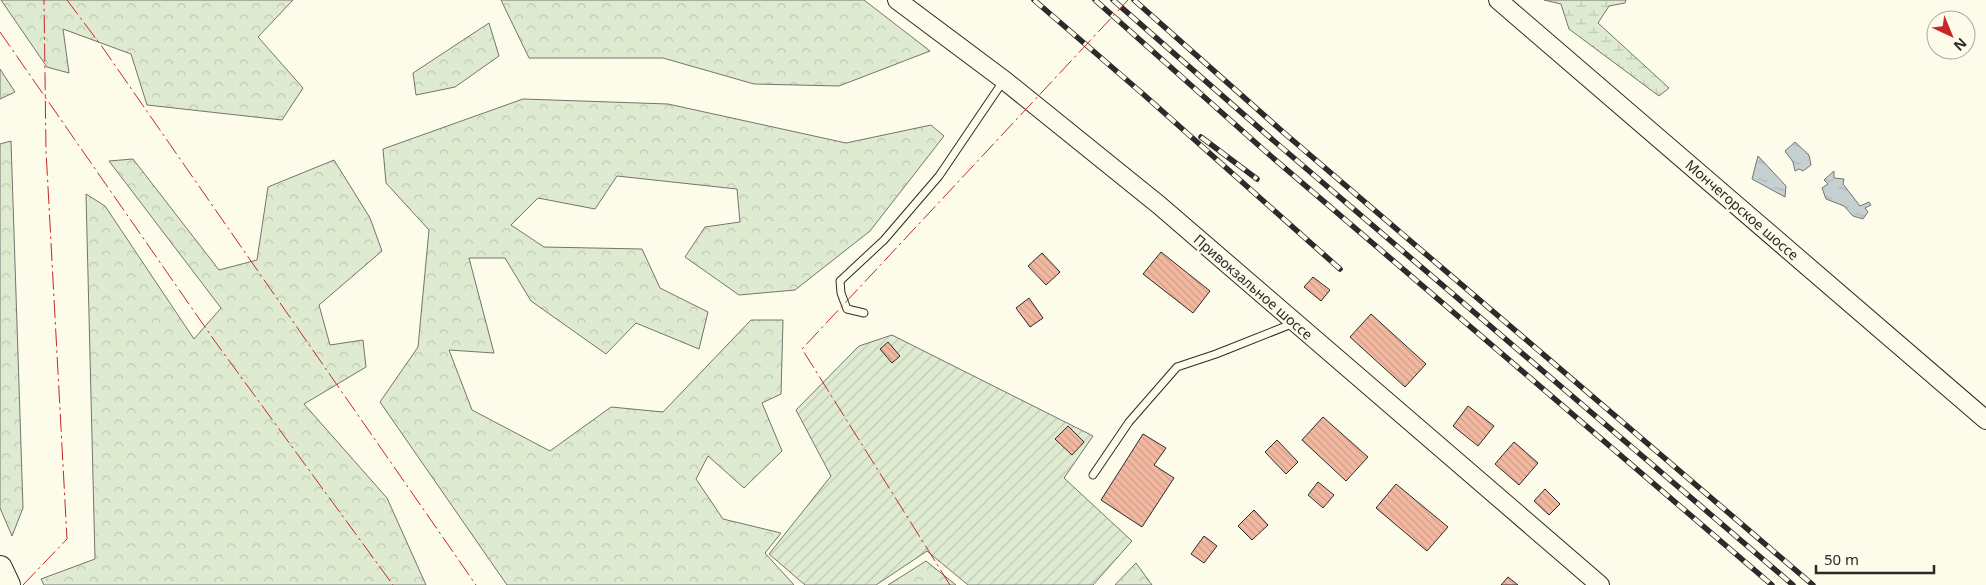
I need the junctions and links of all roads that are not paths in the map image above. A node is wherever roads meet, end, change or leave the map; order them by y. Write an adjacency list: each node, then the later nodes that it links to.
1 (897, 0): 3 (street, Привокзальное шоссе)
2 (1498, 0): 6 (street, Мончегорское шоссе)
3 (1004, 80): 4 (lane); 5 (street, Привокзальное шоссе)
4 (864, 313)
5 (1295, 322): 7 (lane); 10 (street, Привокзальное шоссе)
6 (1986, 420)
7 (1093, 475)
8 (0, 568): 9 (highway)
9 (8, 585)
10 (1600, 585)

